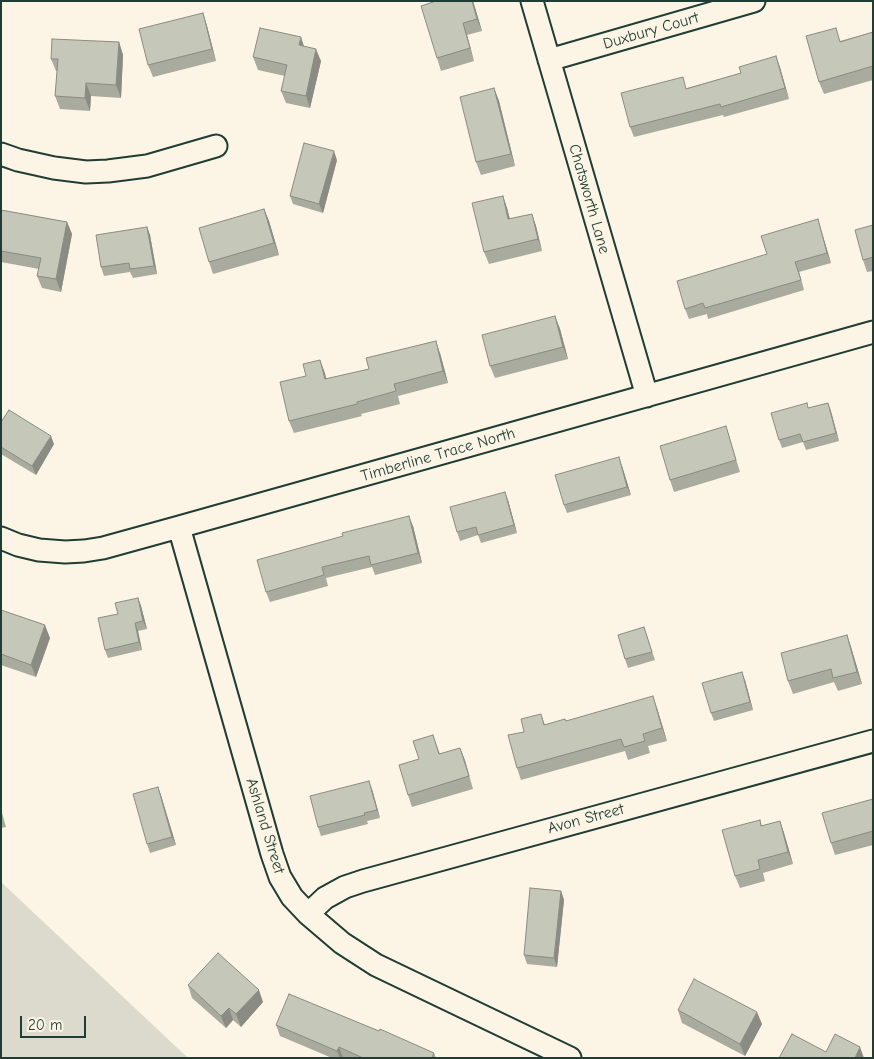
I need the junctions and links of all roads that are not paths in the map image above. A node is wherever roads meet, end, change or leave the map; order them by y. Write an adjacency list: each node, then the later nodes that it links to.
1 (532, 1): 3 (street, Chatsworth Lane)
2 (754, 1): 3 (street, Duxbury Court)
3 (549, 60): 7 (street, Chatsworth Lane)
4 (216, 146): 5 (street)
5 (1, 154)
6 (873, 332): 7 (street, Timberline Trace North)
7 (647, 396): 8 (street, Timberline Trace North)
8 (180, 528): 9 (street, Timberline Trace North); 11 (street, Ashland Street)
9 (1, 538)
10 (873, 741): 11 (street, Avon Street)
11 (308, 914): 12 (street, Ashland Street)
12 (570, 1058)

